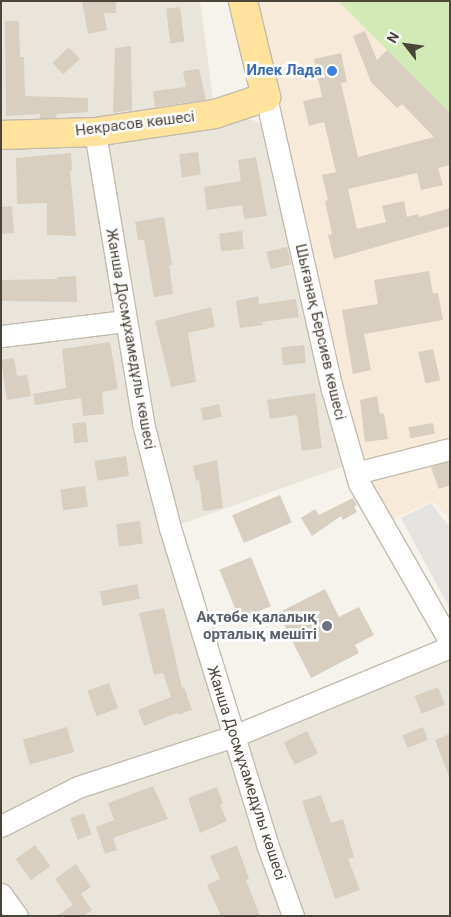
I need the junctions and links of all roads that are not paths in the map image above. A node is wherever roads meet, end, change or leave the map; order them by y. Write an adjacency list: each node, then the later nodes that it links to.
1 (243, 1): 2 (main road, Шығанақ Берсиев көшесі)
2 (266, 97): 3 (main road, Некрасов көшесі); 8 (street, Шығанақ Берсиев көшесі)
3 (95, 132): 4 (main road, Некрасов көшесі); 5 (street, Жанша Досмұхамедұлы көшесі)
4 (1, 134)
5 (125, 321): 6 (street); 11 (street, Жанша Досмұхамедұлы көшесі)
6 (1, 336)
7 (450, 449): 8 (street)
8 (356, 473): 9 (street, Шығанақ Берсиев көшесі)
9 (450, 642)
10 (450, 646): 11 (street)
11 (234, 736): 12 (street); 15 (street, Жанша Досмұхамедұлы көшесі)
12 (1, 826)
13 (1, 894): 14 (street)
14 (16, 916)
15 (293, 916)

